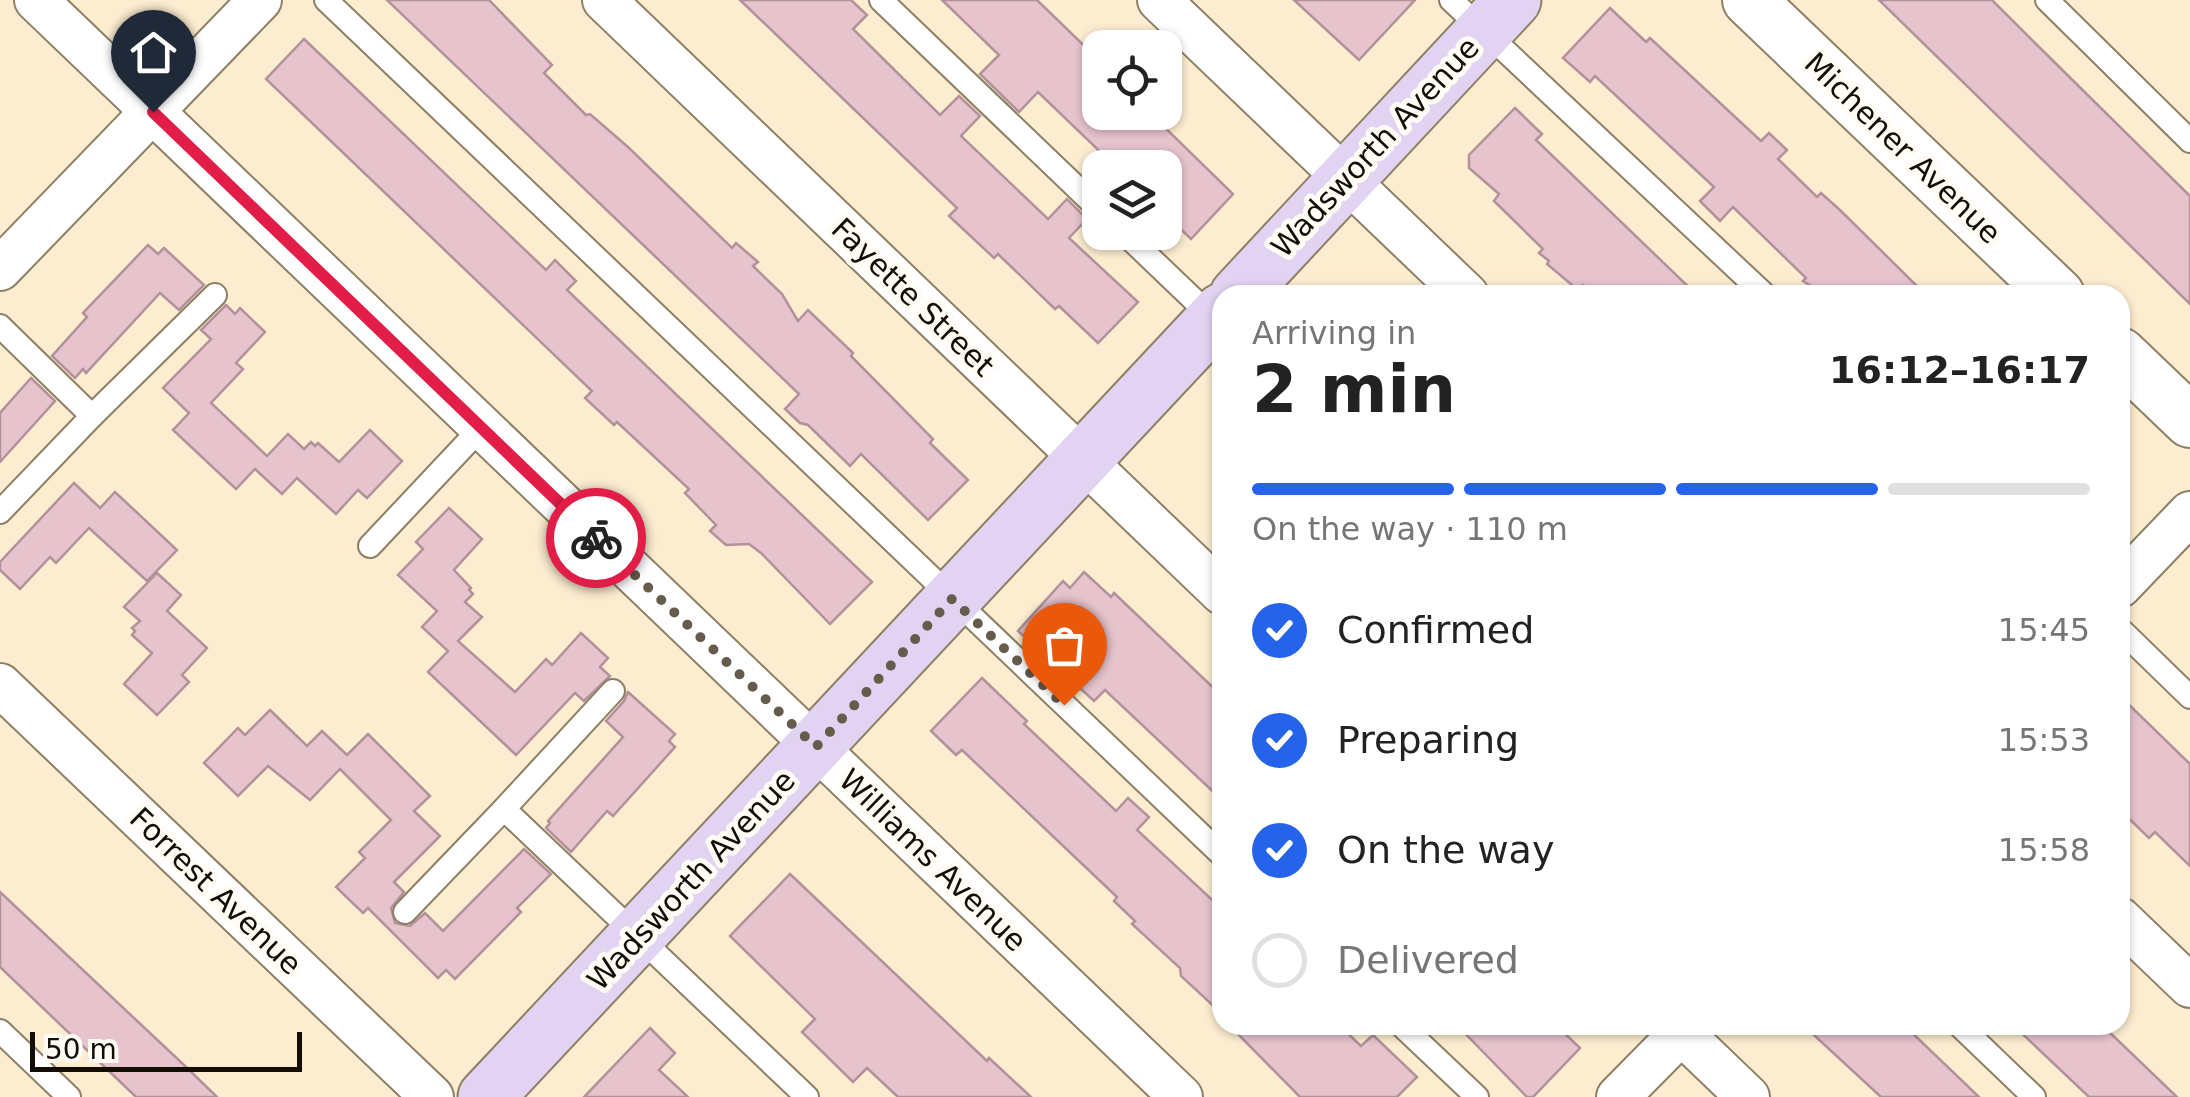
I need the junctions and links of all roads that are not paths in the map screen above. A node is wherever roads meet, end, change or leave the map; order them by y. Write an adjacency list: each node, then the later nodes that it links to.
1 (36, 0): 10 (street, Williams Avenue)
2 (260, 0): 10 (street)
3 (326, 0): 34 (lane)
4 (604, 0): 28 (street, Fayette Street)
5 (882, 0): 13 (lane)
6 (1159, 0): 12 (street)
7 (2047, 0): 11 (lane)
8 (1482, 10): 12 (main road, Wadsworth Avenue); 18 (lane)
9 (1770, 12): 19 (street, Michener Avenue)
10 (153, 112): 15 (street); 27 (street, Williams Avenue)
11 (2190, 141)
12 (1346, 178): 16 (main road, Wadsworth Avenue); 17 (street)
13 (1082, 193)
14 (1145, 250): 21 (lane)
15 (0, 269)
16 (1249, 285)
17 (1457, 285)
18 (1754, 285)
19 (2048, 285)
20 (215, 295): 25 (lane)
21 (1212, 303)
22 (0, 326): 25 (lane)
23 (1212, 326): 28 (main road, Wadsworth Avenue)
24 (2130, 364): 26 (street)
25 (92, 416): 29 (lane)
26 (2190, 421)
27 (481, 428): 31 (lane); 39 (street, Williams Avenue)
28 (1084, 460): 33 (street, Fayette Street); 34 (main road, Wadsworth Avenue)
29 (0, 512)
30 (2190, 513): 32 (street)
31 (370, 546)
32 (2130, 576)
33 (1212, 583)
34 (952, 599): 39 (main road, Wadsworth Avenue); 41 (lane)
35 (2130, 639): 38 (lane)
36 (0, 685): 52 (street, Forrest Avenue)
37 (613, 691): 40 (lane)
38 (2190, 697)
39 (816, 747): 44 (main road, Wadsworth Avenue); 55 (street, Williams Avenue)
40 (504, 809): 42 (lane); 44 (lane)
41 (1212, 846)
42 (405, 912)
43 (2130, 929): 45 (street)
44 (638, 936): 53 (main road, Wadsworth Avenue); 54 (lane)
45 (2190, 986)
46 (0, 1030): 51 (lane)
47 (1413, 1035): 56 (lane)
48 (1675, 1035): 57 (street)
49 (1688, 1035): 58 (street)
50 (1969, 1035): 59 (lane)
51 (69, 1097)
52 (432, 1097)
53 (486, 1097)
54 (807, 1097)
55 (1181, 1097)
56 (1478, 1097)
57 (1618, 1097)
58 (1748, 1097)
59 (2034, 1097)

